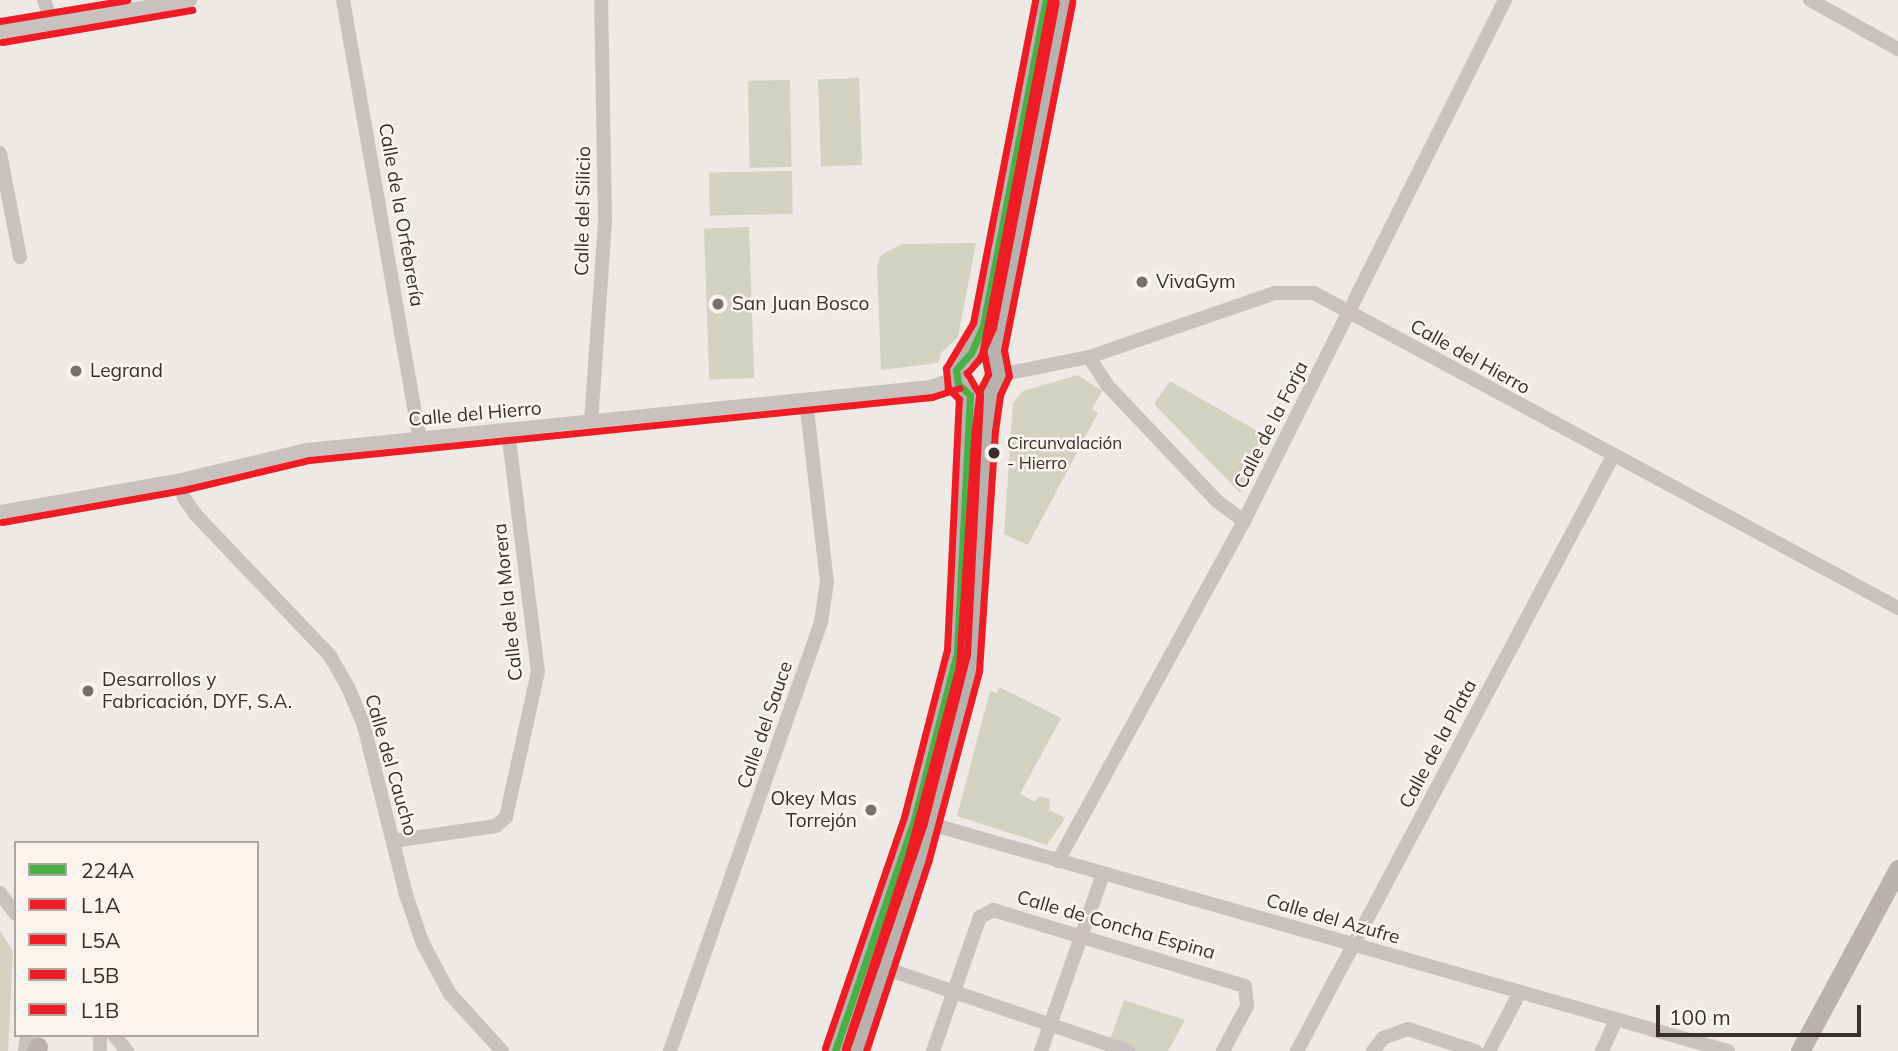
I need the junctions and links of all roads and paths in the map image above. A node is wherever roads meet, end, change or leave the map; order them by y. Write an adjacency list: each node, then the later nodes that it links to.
1 (44, 0): 9 (street)
2 (190, 0): 9 (street)
3 (343, 0): 23 (street, Calle de la Orfebrería)
4 (601, 0): 21 (street, Calle del Silicio)
5 (1046, 0): 15 (street)
6 (1062, 0): 17 (street)
7 (1505, 0): 14 (street, Calle de la Forja)
8 (1810, 0): 11 (street)
9 (53, 24): 10 (street)
10 (0, 32)
11 (1898, 48)
12 (0, 153): 13 (street)
13 (20, 257)
14 (1351, 313): 16 (street, Calle del Hierro); 24 (street, Calle del Hierro); 27 (street, Calle de la Forja)
15 (971, 353): 17 (street); 18 (street)
16 (1090, 357): 17 (street, Calle del Hierro); 27 (street)
17 (994, 375): 19 (street); 29 (street)
18 (956, 377): 19 (street); 20 (street, Calle del Hierro)
19 (970, 395): 47 (street)
20 (806, 400): 21 (street, Calle del Hierro); 46 (street, Calle del Sauce)
21 (591, 422): 22 (street, Calle del Hierro)
22 (508, 429): 23 (street, Calle del Hierro); 30 (street, Calle de la Morera)
23 (419, 438): 25 (street, Calle del Hierro)
24 (1613, 456): 28 (street, Calle del Hierro); 37 (street, Calle de la Plata)
25 (181, 480): 26 (street, Calle del Hierro); 30 (street, Calle del Caucho)
26 (0, 512)
27 (1244, 521): 31 (street, Calle de la Forja)
28 (1898, 608)
29 (928, 824): 31 (street, Calle del Azufre); 38 (street)
30 (393, 841): 45 (street, Calle del Caucho)
31 (1058, 861): 33 (street, Calle del Azufre)
32 (1898, 869): 59 (street)
33 (1103, 874): 36 (street); 37 (street, Calle del Azufre)
34 (0, 893): 35 (street)
35 (14, 911)
36 (1082, 936): 39 (street, Calle de Concha Espina); 42 (street); 52 (street, Calle de Concha Espina)
37 (1353, 944): 40 (street, Calle del Azufre); 53 (street, Calle de la Plata)
38 (884, 968): 39 (street); 48 (street)
39 (954, 992): 42 (street); 49 (street)
40 (1520, 992): 41 (street, Calle del Azufre); 56 (street)
41 (1616, 1019): 57 (street); 58 (street, Calle del Azufre)
42 (1049, 1026): 50 (street); 51 (street)
43 (116, 1037): 44 (street)
44 (127, 1051)
45 (502, 1051)
46 (670, 1051)
47 (835, 1051)
48 (855, 1051)
49 (933, 1051)
50 (1041, 1051)
51 (1128, 1051)
52 (1223, 1051)
53 (1297, 1051)
54 (1373, 1051): 55 (street)
55 (1475, 1051)
56 (1489, 1051)
57 (1602, 1051)
58 (1728, 1051)
59 (1800, 1051)

